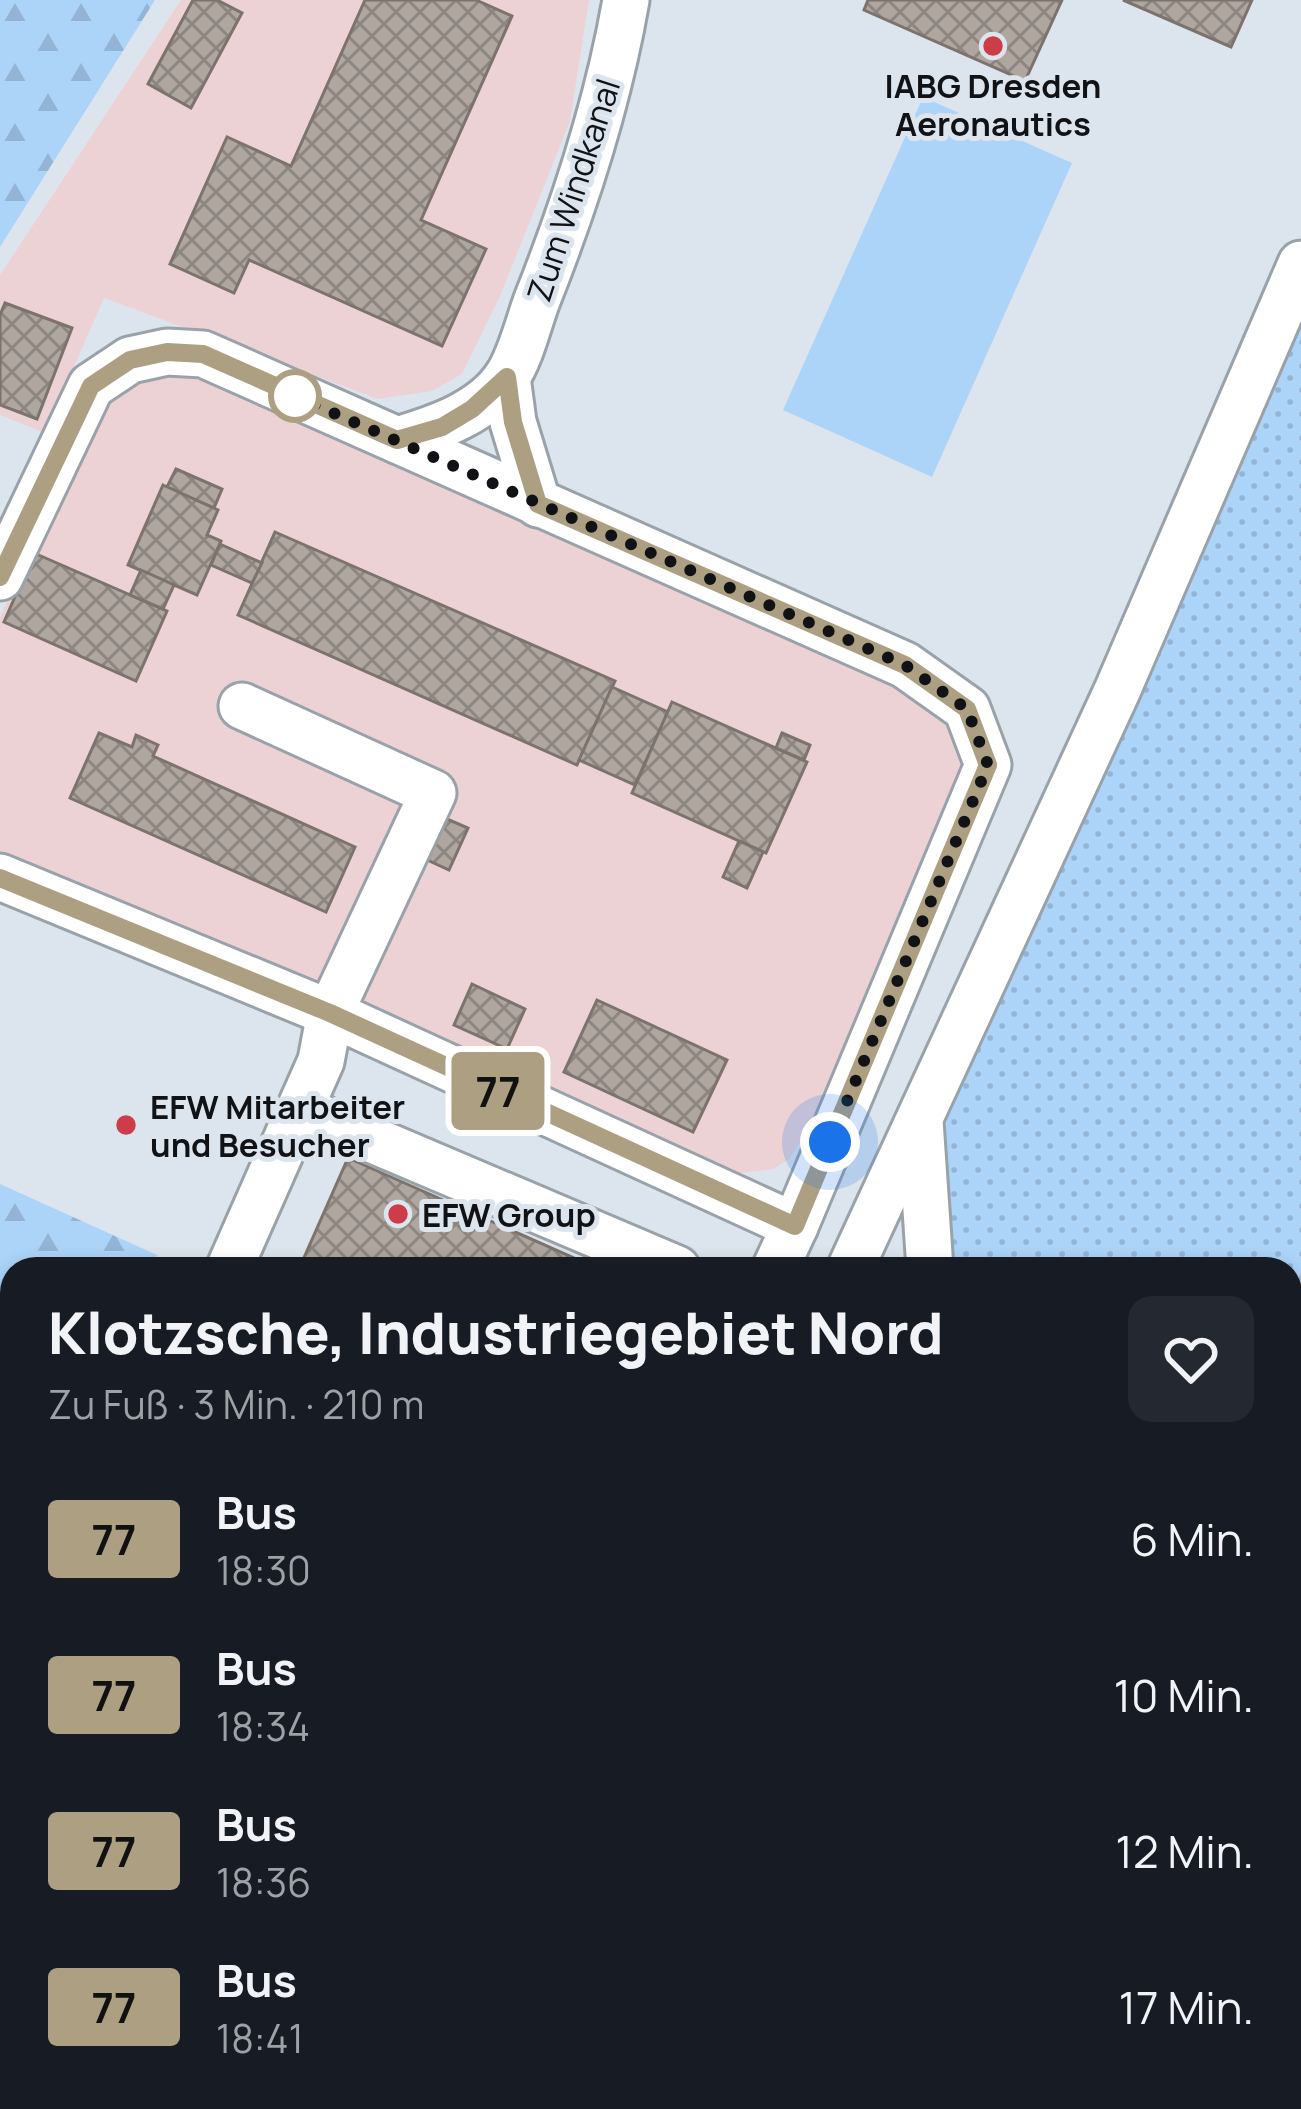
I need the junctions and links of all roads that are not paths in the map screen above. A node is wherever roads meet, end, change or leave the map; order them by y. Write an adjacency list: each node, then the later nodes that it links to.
1 (626, 0): 3 (street, Zum Windkanal)
2 (1301, 264): 11 (street)
3 (507, 377): 4 (street, Zum Windkanal); 5 (street)
4 (397, 440): 5 (street); 6 (street)
5 (538, 504): 12 (street)
6 (0, 577)
7 (242, 706): 9 (street)
8 (0, 878): 9 (street)
9 (330, 1013): 10 (street); 12 (street)
10 (300, 1109): 13 (street); 14 (street)
11 (920, 1118): 16 (street); 17 (street)
12 (795, 1226): 15 (street)
13 (234, 1257)
14 (649, 1257)
15 (781, 1257)
16 (856, 1257)
17 (929, 1257)

